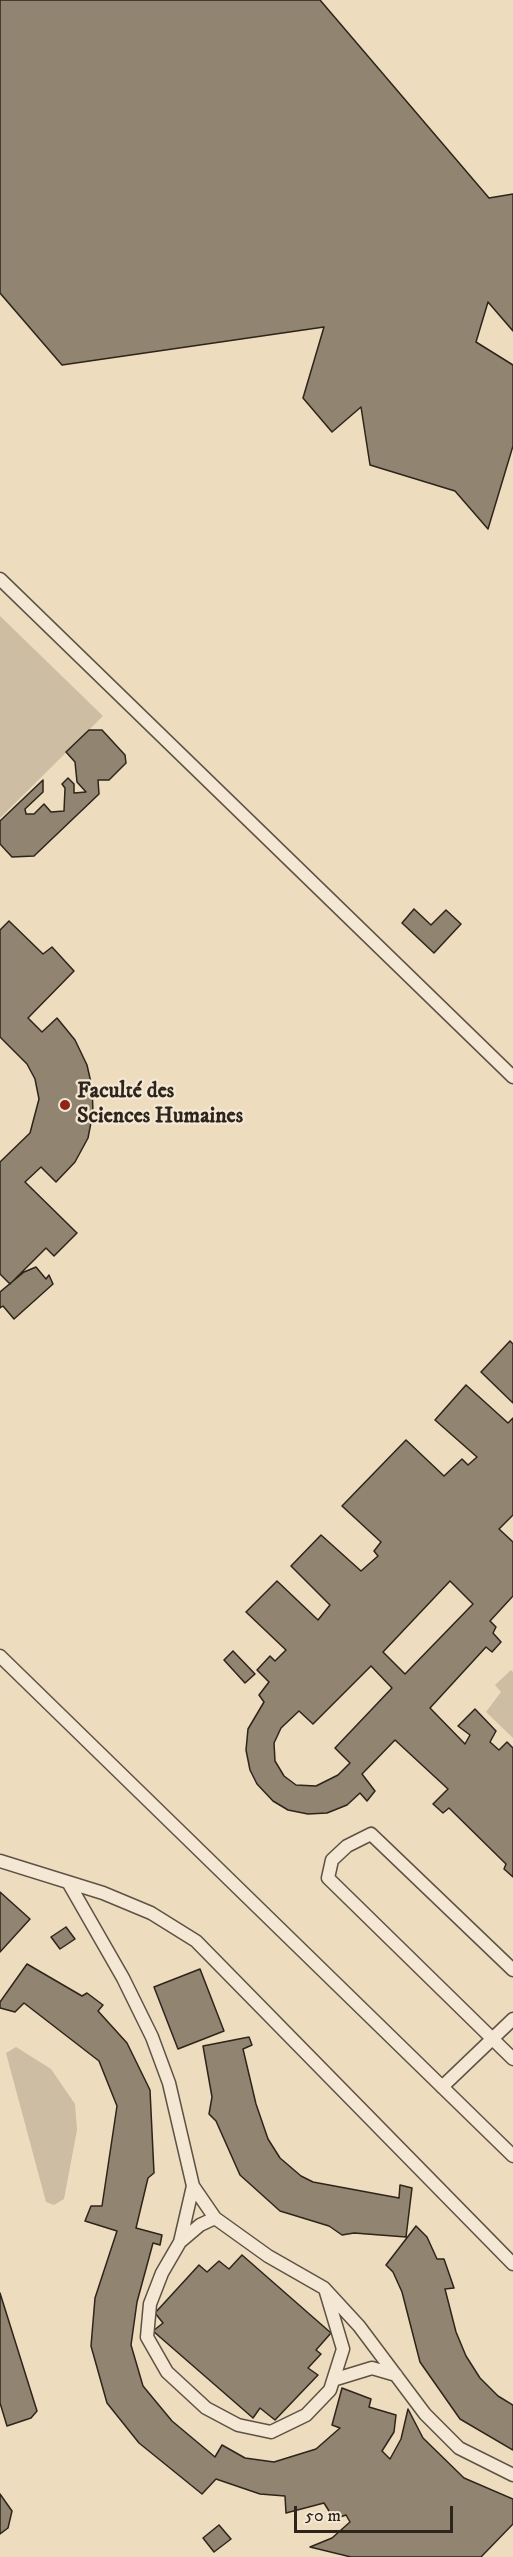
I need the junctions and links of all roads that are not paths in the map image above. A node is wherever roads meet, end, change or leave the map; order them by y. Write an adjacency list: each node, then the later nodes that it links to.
1 (0, 579): 2 (lane)
2 (513, 1077)
3 (0, 1656): 4 (lane)
4 (5, 1668): 11 (lane)
5 (0, 1861): 6 (lane)
6 (68, 1882): 13 (lane); 16 (lane)
7 (513, 1970): 9 (lane)
8 (513, 2019): 9 (lane)
9 (492, 2038): 10 (lane); 11 (lane)
10 (513, 2059)
11 (442, 2087): 12 (lane)
12 (513, 2156)
13 (193, 2186): 14 (lane); 15 (lane)
14 (215, 2218): 15 (lane); 17 (lane)
15 (180, 2242): 19 (lane)
16 (513, 2264)
17 (324, 2288): 18 (lane); 19 (lane)
18 (396, 2375): 19 (lane); 20 (lane)
19 (336, 2379)
20 (513, 2475)

